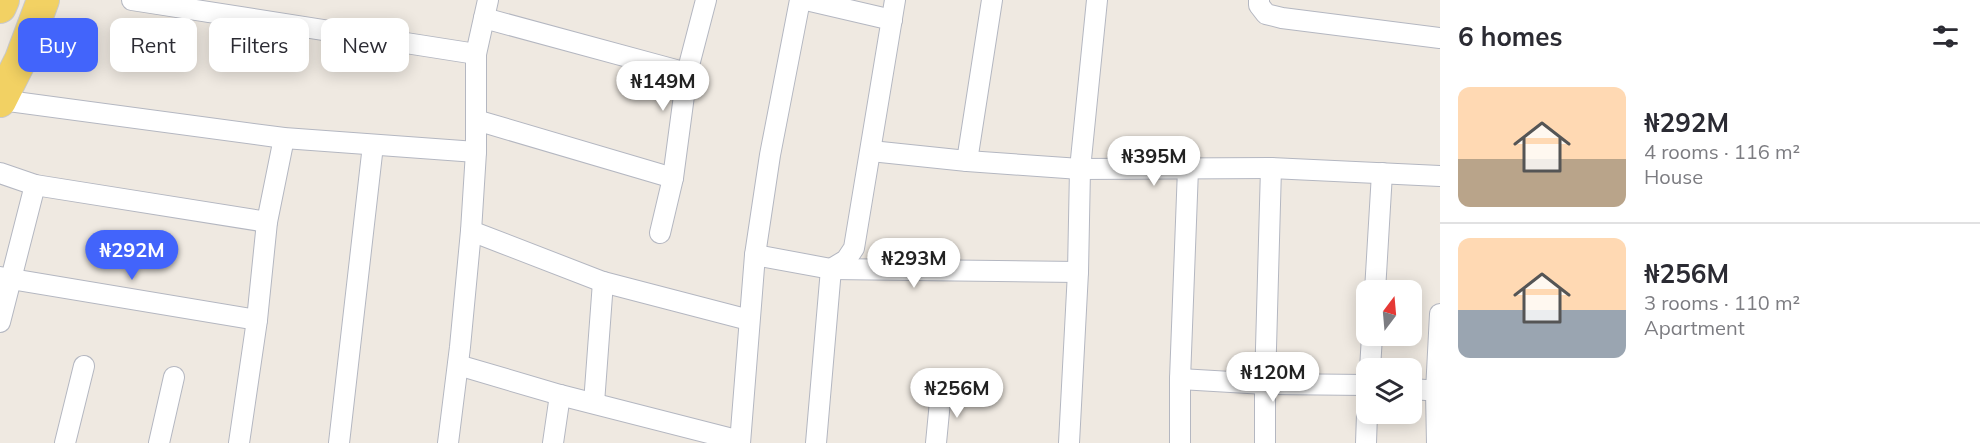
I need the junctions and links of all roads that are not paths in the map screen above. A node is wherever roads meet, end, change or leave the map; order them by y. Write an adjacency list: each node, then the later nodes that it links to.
1 (3, 0): 11 (main road)
2 (43, 0): 17 (main road)
3 (132, 0): 15 (street)
4 (706, 0): 16 (street)
5 (800, 0): 35 (street)
6 (806, 0): 13 (street)
7 (895, 0): 13 (street)
8 (992, 0): 23 (street)
9 (1096, 0): 25 (street)
10 (1259, 0): 14 (street)
11 (0, 7)
12 (486, 9): 15 (street); 16 (street)
13 (892, 20): 21 (street)
14 (1440, 38)
15 (476, 54): 18 (street)
16 (687, 73): 30 (street)
17 (0, 101): 19 (street)
18 (476, 120): 22 (street); 30 (street)
19 (284, 138): 20 (street); 32 (street)
20 (373, 145): 22 (street); 61 (street)
21 (871, 151): 23 (street); 36 (street)
22 (476, 152): 33 (street)
23 (967, 161): 25 (street)
24 (1271, 168): 26 (street); 28 (street); 49 (street)
25 (1080, 169): 26 (street); 37 (street)
26 (1188, 169): 48 (street)
27 (0, 173): 31 (street)
28 (1382, 173): 29 (street); 39 (street)
29 (1440, 176)
30 (673, 178): 34 (street)
31 (35, 185): 32 (street); 38 (street)
32 (267, 222): 42 (street)
33 (471, 231): 40 (street); 45 (street)
34 (660, 233)
35 (755, 255): 36 (street); 43 (street)
36 (831, 269): 37 (street); 64 (street)
37 (1078, 272): 66 (street)
38 (5, 279): 42 (street); 44 (street)
39 (1376, 280)
40 (603, 282): 43 (street); 55 (street)
41 (1440, 314): 53 (street)
42 (257, 320): 60 (street)
43 (749, 320): 57 (street)
44 (0, 322)
45 (458, 365): 54 (street); 62 (street)
46 (84, 366): 58 (street)
47 (174, 377): 59 (street)
48 (1180, 379): 49 (street); 67 (street)
49 (1265, 384): 50 (street); 68 (street)
50 (1356, 385)
51 (1422, 390): 53 (street)
52 (941, 391): 65 (street)
53 (1438, 391): 70 (street)
54 (561, 396): 55 (street); 63 (street)
55 (594, 403): 57 (street)
56 (1367, 424): 69 (street)
57 (740, 442)
58 (65, 443)
59 (159, 443)
60 (239, 443)
61 (339, 443)
62 (448, 443)
63 (554, 443)
64 (816, 443)
65 (936, 443)
66 (1069, 443)
67 (1180, 443)
68 (1265, 443)
69 (1366, 443)
70 (1437, 443)

